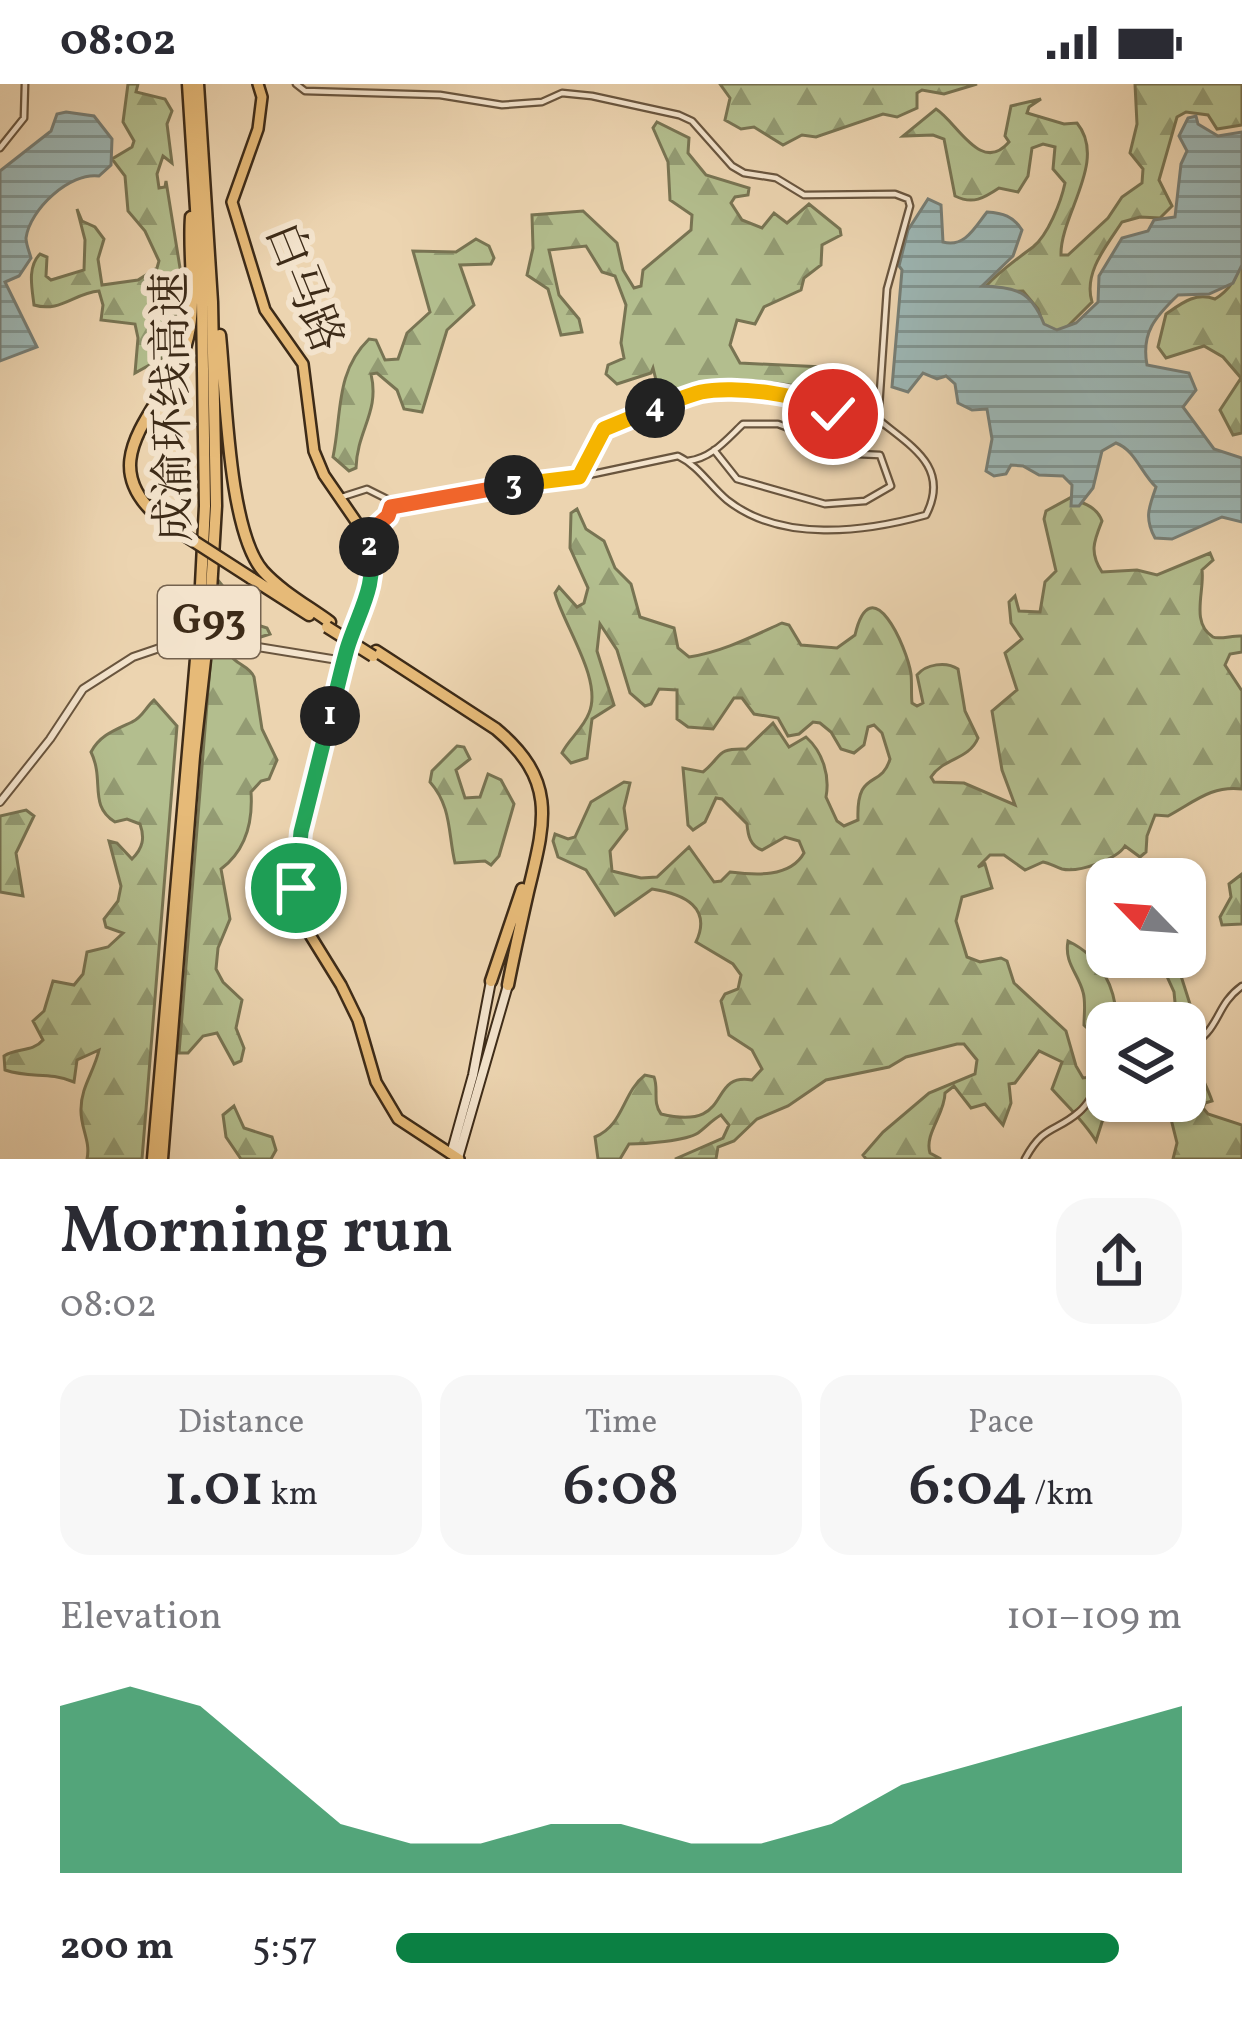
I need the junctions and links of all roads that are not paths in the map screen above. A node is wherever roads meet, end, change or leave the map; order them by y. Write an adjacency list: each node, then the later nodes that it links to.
1 (25, 84): 6 (street)
2 (188, 84): 7 (highway, 成渝环线高速 / G93)
3 (198, 84): 8 (highway, 成渝环线高速 / G93)
4 (258, 84): 13 (main road, 白马路)
5 (296, 84): 9 (street)
6 (0, 148)
7 (194, 178): 16 (highway, bridge); 26 (highway, 成渝环线高速 / G93)
8 (206, 214): 16 (highway); 26 (highway, 成渝环线高速 / G93)
9 (873, 415): 11 (street); 12 (street)
10 (714, 450): 10 (street); 11 (street)
11 (688, 460): 12 (street)
12 (579, 477): 14 (street)
13 (340, 497): 14 (street); 15 (main road, 白马路)
14 (391, 507): 15 (street)
15 (366, 536): 18 (main road)
16 (329, 624): 17 (highway, bridge)
17 (374, 654): 20 (highway); 21 (highway)
18 (344, 661): 19 (street, bridge); 25 (main road)
19 (0, 802)
20 (490, 981): 25 (main road)
21 (508, 985): 25 (main road)
22 (1242, 986): 23 (street)
23 (1206, 1034)
24 (1086, 1101): 27 (street)
25 (456, 1157)
26 (158, 1159)
27 (1025, 1159)

